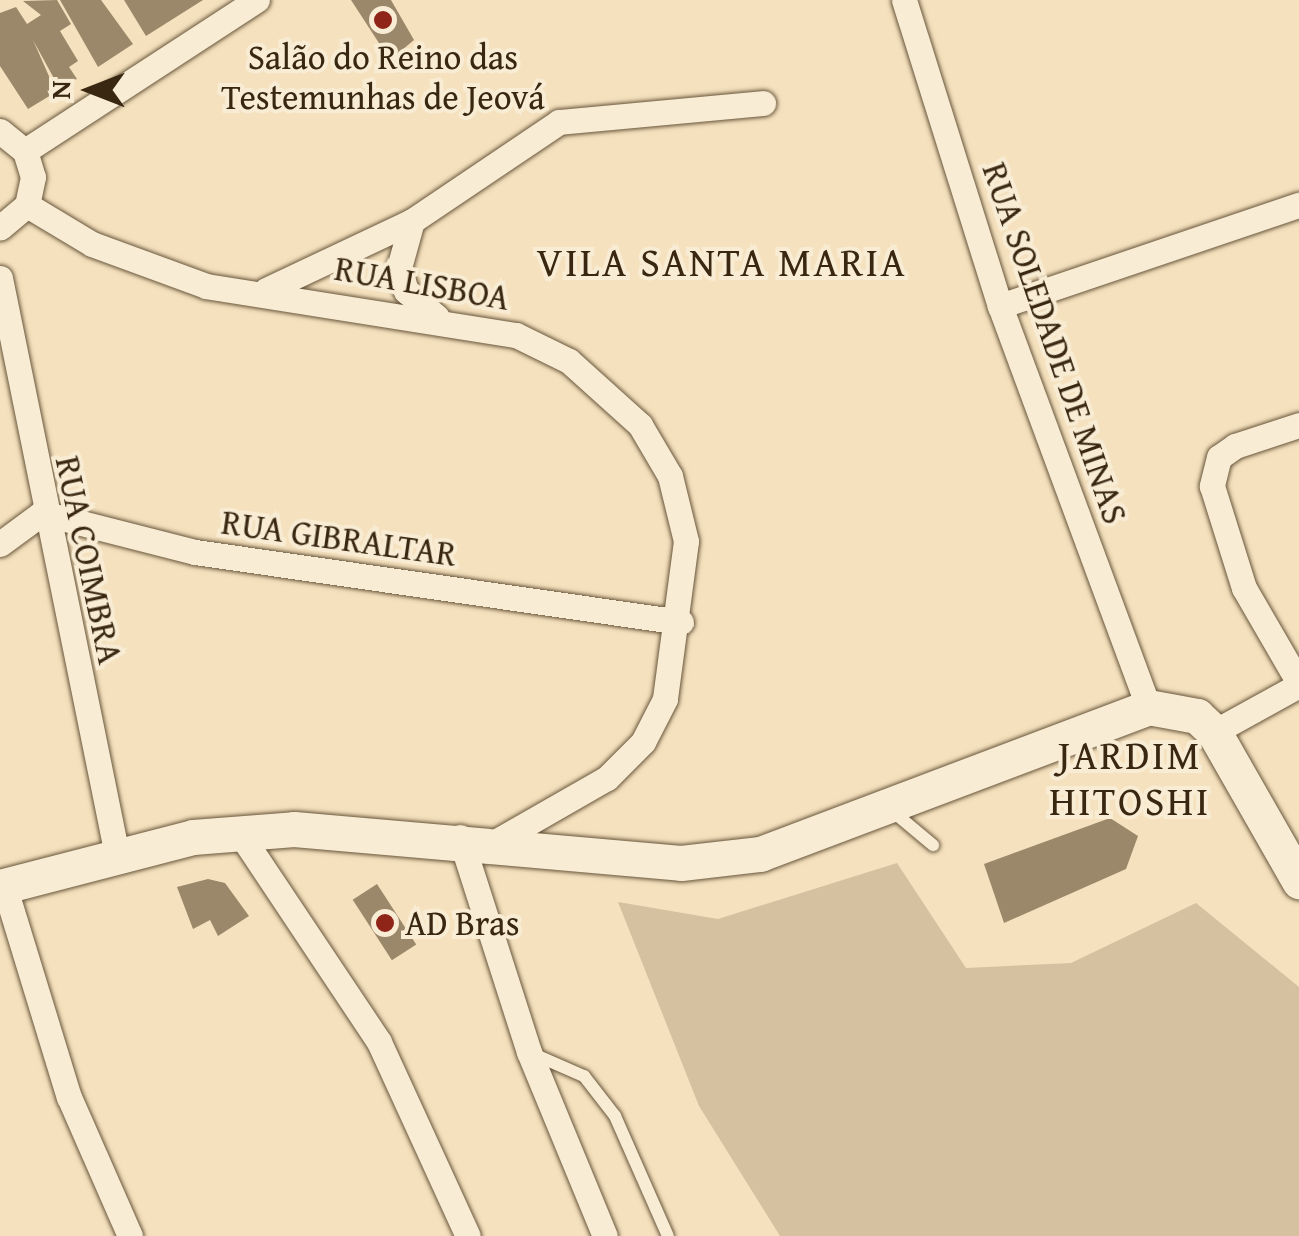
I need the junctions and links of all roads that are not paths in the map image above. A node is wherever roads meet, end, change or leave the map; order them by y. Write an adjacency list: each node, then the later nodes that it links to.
1 (257, 0): 5 (street)
2 (904, 0): 12 (street, RUA SOLEDADE DE MINAS)
3 (763, 104): 8 (street)
4 (0, 131): 5 (street)
5 (25, 151): 6 (street)
6 (27, 205): 9 (street); 11 (street, RUA LISBOA)
7 (1299, 205): 12 (street)
8 (412, 221): 11 (street); 13 (street)
9 (0, 228)
10 (0, 278): 15 (street, RUA COIMBRA)
11 (262, 292): 13 (street, RUA LISBOA)
12 (1000, 306): 19 (street, RUA SOLEDADE DE MINAS)
13 (437, 317): 17 (street, RUA LISBOA)
14 (1299, 425): 18 (street)
15 (42, 513): 16 (street); 17 (street, RUA GIBRALTAR); 26 (street, RUA COIMBRA)
16 (0, 544)
17 (681, 622): 24 (street, RUA LISBOA)
18 (1299, 684): 20 (street)
19 (1148, 707): 20 (street); 21 (street)
20 (1214, 732): 27 (street)
21 (889, 808): 24 (street); 25 (lane)
22 (239, 832): 23 (street); 26 (street); 31 (street)
23 (460, 837): 24 (street); 29 (street)
24 (497, 840)
25 (933, 845)
26 (117, 855): 28 (street)
27 (1299, 881)
28 (2, 886): 30 (street)
29 (529, 1052): 32 (street); 33 (lane)
30 (130, 1236)
31 (468, 1236)
32 (604, 1236)
33 (668, 1236)

